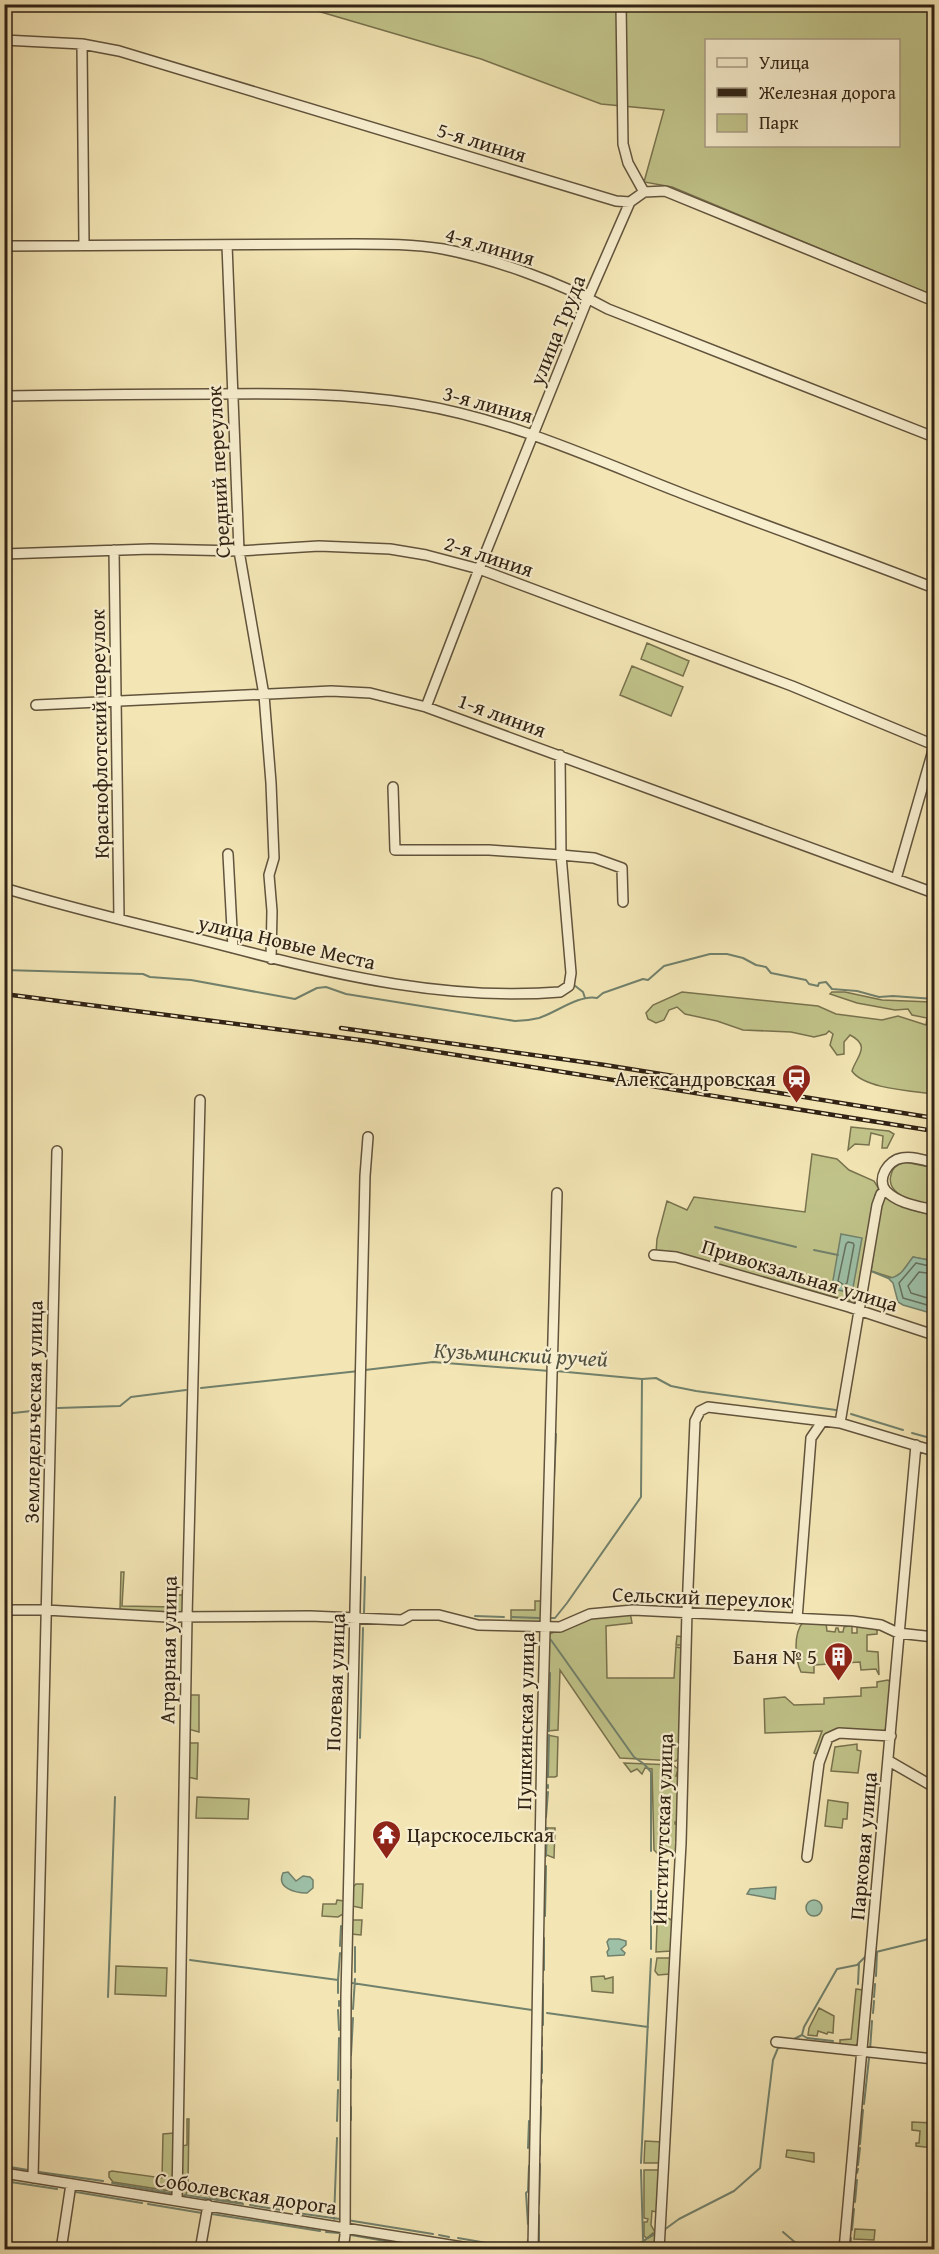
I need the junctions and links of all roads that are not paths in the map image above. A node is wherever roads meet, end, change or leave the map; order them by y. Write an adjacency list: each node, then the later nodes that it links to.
1 (621, 4): 4 (street)
2 (4, 40): 3 (street, 5-я линия)
3 (82, 44): 5 (street, 5-я линия); 6 (street)
4 (644, 192): 5 (street); 10 (street)
5 (630, 202): 9 (street, улица Труда)
6 (84, 244): 7 (street, 4-я линия); 8 (street, 4-я линия)
7 (227, 245): 9 (street, 4-я линия); 11 (street, Средний переулок)
8 (4, 246)
9 (588, 298): 13 (street, улица Труда); 14 (street, 4-я линия)
10 (934, 300)
11 (231, 394): 12 (street, 3-я линия); 13 (street, 3-я линия); 16 (street, Средний переулок)
12 (4, 396)
13 (534, 435): 18 (street, улица Труда); 19 (street, 3-я линия)
14 (934, 437)
15 (114, 550): 16 (street, 2-я линия); 17 (street, 2-я линия); 21 (street, Краснофлотский переулок)
16 (239, 551): 18 (street, 2-я линия); 20 (street, Средний переулок)
17 (4, 554)
18 (479, 569): 23 (street, улица Труда); 24 (street, 2-я линия)
19 (934, 588)
20 (264, 696): 21 (street, 1-я линия); 23 (street, 1-я линия); 35 (street, Средний переулок)
21 (118, 700): 22 (street, 1-я линия); 33 (street, Краснофлотский переулок)
22 (36, 705)
23 (426, 707): 25 (street, 1-я линия)
24 (934, 746): 29 (street)
25 (560, 755): 28 (street); 29 (street, 1-я линия)
26 (393, 787): 28 (street)
27 (228, 854): 34 (street)
28 (561, 855): 32 (street); 35 (street, улица Новые Места)
29 (896, 879): 31 (street, 1-я линия)
30 (4, 888): 33 (street, улица Новые Места)
31 (934, 893)
32 (623, 902)
33 (119, 918): 34 (street, улица Новые Места)
34 (233, 948): 35 (street, улица Новые Места)
35 (271, 959)
36 (200, 1100): 53 (street, Аграрная улица)
37 (368, 1137): 54 (street, Полевая улица)
38 (57, 1151): 51 (street, Земледельческая улица)
39 (934, 1163): 40 (street)
40 (886, 1191): 42 (street); 44 (street)
41 (557, 1193): 56 (street, Пушкинская улица)
42 (934, 1210)
43 (654, 1256): 44 (street, Привокзальная улица)
44 (860, 1310): 45 (street, Привокзальная улица); 47 (street)
45 (934, 1335)
46 (822, 1422): 47 (street); 52 (street, Институтская улица); 55 (street)
47 (840, 1423): 48 (street)
48 (916, 1445): 49 (street); 57 (street, Парковая улица)
49 (934, 1451)
50 (4, 1610): 51 (street, Сельский переулок)
51 (46, 1610): 53 (street, Сельский переулок); 67 (street, Земледельческая улица)
52 (687, 1611): 55 (street, Сельский переулок); 56 (street, Сельский переулок); 77 (street, Институтская улица)
53 (187, 1617): 54 (street, Сельский переулок); 69 (street, Аграрная улица)
54 (355, 1618): 56 (street, Сельский переулок); 71 (street, Полевая улица)
55 (797, 1619): 57 (street, Сельский переулок)
56 (545, 1628): 76 (street, Пушкинская улица)
57 (898, 1633): 58 (street, Сельский переулок); 59 (street, Парковая улица)
58 (934, 1636)
59 (891, 1736): 60 (street, Парковая улица); 62 (street)
60 (889, 1761): 61 (street); 64 (street, Парковая улица)
61 (934, 1787)
62 (807, 1857)
63 (776, 2042): 64 (street)
64 (862, 2051): 65 (street); 78 (street, Парковая улица)
65 (934, 2059)
66 (4, 2173): 67 (street, Соболевская дорога)
67 (33, 2178): 68 (street, Соболевская дорога)
68 (71, 2184): 69 (street, Соболевская дорога); 72 (street)
69 (177, 2200): 70 (street, Соболевская дорога)
70 (208, 2205): 71 (street, Соболевская дорога); 73 (street)
71 (344, 2227): 74 (street, Полевая улица); 75 (street, Соболевская дорога)
72 (61, 2250)
73 (200, 2250)
74 (343, 2250)
75 (482, 2250)
76 (533, 2250)
77 (659, 2250)
78 (844, 2250)

